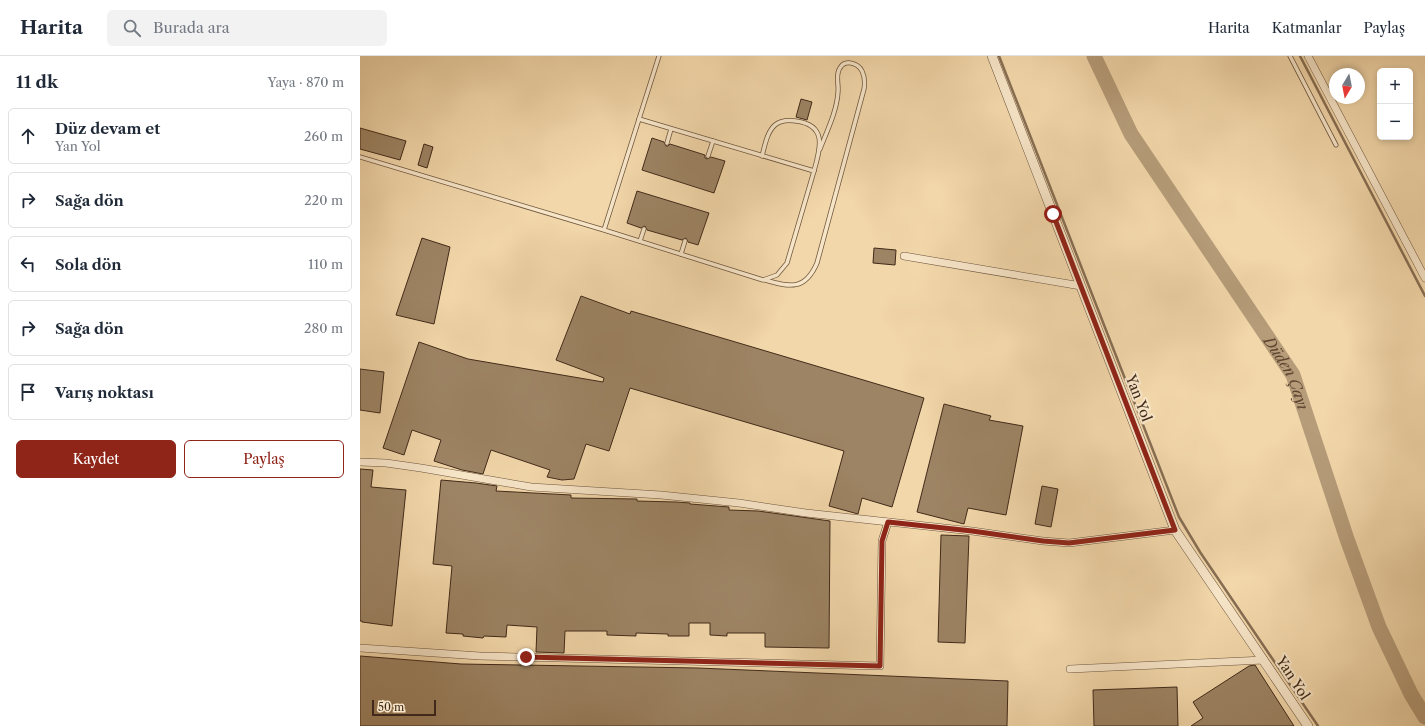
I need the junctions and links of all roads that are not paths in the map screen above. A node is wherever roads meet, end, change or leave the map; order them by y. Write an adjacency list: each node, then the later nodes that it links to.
1 (655, 56): 6 (lane)
2 (659, 56): 6 (lane)
3 (992, 56): 25 (street, Yan Yol)
4 (1290, 56): 11 (lane)
5 (1308, 56): 23 (street)
6 (657, 62): 7 (lane)
7 (639, 119): 8 (lane); 18 (lane)
8 (671, 128): 9 (lane); 10 (lane)
9 (713, 141): 13 (lane); 14 (lane)
10 (667, 143)
11 (1336, 145)
12 (820, 149): 14 (lane); 16 (lane); 24 (lane)
13 (708, 156)
14 (762, 156): 16 (lane)
15 (360, 157): 18 (lane)
16 (814, 172): 24 (lane)
17 (644, 229): 19 (lane)
18 (604, 230): 19 (lane)
19 (640, 241): 21 (lane)
20 (685, 241): 21 (lane)
21 (680, 254): 24 (lane)
22 (904, 256): 25 (street)
23 (1425, 278)
24 (763, 280)
25 (1081, 286): 28 (street, Yan Yol)
26 (360, 462): 27 (street)
27 (888, 522): 28 (street); 29 (street)
28 (1175, 530): 30 (street, Yan Yol)
29 (360, 648)
30 (1264, 660): 31 (street); 32 (street, Yan Yol)
31 (1070, 669)
32 (1308, 726)

